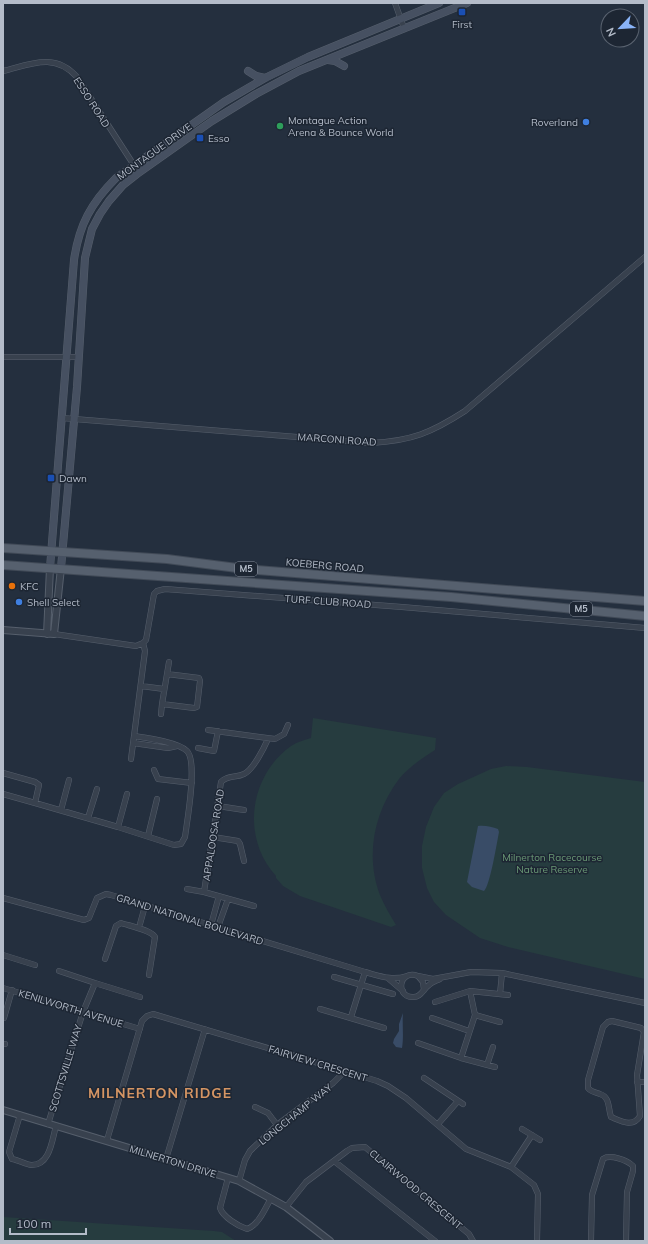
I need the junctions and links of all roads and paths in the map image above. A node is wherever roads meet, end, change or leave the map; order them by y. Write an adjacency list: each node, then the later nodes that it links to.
1 (395, 3): 4 (street)
2 (439, 3): 4 (main road, MONTAGUE DRIVE)
3 (466, 3): 5 (main road, MONTAGUE DRIVE)
4 (400, 19): 5 (street); 10 (main road, MONTAGUE DRIVE)
5 (404, 28): 6 (main road, MONTAGUE DRIVE)
6 (326, 60): 7 (main road); 12 (main road, MONTAGUE DRIVE)
7 (344, 66)
8 (3, 71): 11 (street, ESSO ROAD)
9 (248, 71): 10 (main road)
10 (265, 78): 11 (main road, MONTAGUE DRIVE)
11 (133, 165): 12 (street, ESSO ROAD); 14 (main road, MONTAGUE DRIVE)
12 (139, 173): 16 (main road, MONTAGUE DRIVE)
13 (645, 257): 18 (street, MARCONI ROAD)
14 (67, 356): 15 (street); 16 (street); 17 (main road, MONTAGUE DRIVE)
15 (3, 357)
16 (79, 357): 18 (main road, MONTAGUE DRIVE)
17 (62, 418): 18 (street, MARCONI ROAD); 20 (main road, MONTAGUE DRIVE)
18 (75, 419): 21 (main road, MONTAGUE DRIVE)
19 (3, 548): 20 (main road, KOEBERG ROAD / M5)
20 (52, 551): 21 (main road, KOEBERG ROAD / M5); 23 (main road, MONTAGUE DRIVE)
21 (63, 552): 24 (main road, MONTAGUE DRIVE); 25 (main road, KOEBERG ROAD / M5)
22 (3, 565): 23 (main road, M5)
23 (50, 568): 24 (main road, M5); 29 (street)
24 (61, 568): 26 (main road, M5); 30 (street)
25 (645, 601)
26 (645, 616)
27 (645, 628): 31 (street, TURF CLUB ROAD)
28 (3, 630): 29 (street)
29 (47, 634): 30 (street)
30 (54, 634): 31 (street)
31 (143, 643): 34 (street, TURF CLUB ROAD)
32 (169, 662): 33 (street)
33 (167, 674): 35 (street); 36 (street)
34 (141, 686): 35 (street); 41 (street, TURF CLUB ROAD)
35 (164, 689): 36 (street)
36 (162, 704): 37 (street)
37 (161, 714)
38 (288, 725): 42 (street)
39 (208, 730): 40 (street)
40 (218, 731): 42 (street); 45 (street)
41 (134, 736): 43 (street, TURF CLUB ROAD); 44 (street)
42 (268, 738): 56 (street, APPALOOSA ROAD)
43 (133, 743): 44 (street); 46 (street, TURF CLUB ROAD)
44 (177, 746): 50 (street)
45 (198, 748)
46 (131, 759)
47 (154, 770): 50 (street)
48 (3, 773): 55 (street)
49 (68, 780): 57 (street)
50 (192, 783): 61 (street)
51 (97, 789): 59 (street)
52 (3, 794): 55 (street)
53 (127, 794): 60 (street)
54 (157, 799): 61 (street)
55 (35, 803): 57 (street)
56 (218, 806): 58 (street); 62 (street, APPALOOSA ROAD)
57 (61, 810): 59 (street)
58 (244, 810)
59 (88, 818): 60 (street)
60 (118, 827): 61 (street)
61 (148, 836)
62 (213, 837): 63 (street); 65 (street, APPALOOSA ROAD)
63 (244, 860)
64 (187, 889): 65 (street)
65 (204, 892): 66 (street, APPALOOSA ROAD)
66 (219, 896): 68 (street, APPALOOSA ROAD); 72 (street)
67 (3, 898): 69 (street, GRAND NATIONAL BOULEVARD)
68 (228, 899): 70 (street, APPALOOSA ROAD); 73 (street)
69 (145, 906): 71 (street); 72 (street, GRAND NATIONAL BOULEVARD)
70 (254, 906)
71 (140, 924)
72 (211, 925): 73 (street, GRAND NATIONAL BOULEVARD)
73 (218, 927): 78 (street, GRAND NATIONAL BOULEVARD)
74 (3, 955): 76 (street)
75 (105, 960): 80 (street)
76 (35, 965)
77 (60, 971): 86 (street)
78 (366, 972): 84 (street, GRAND NATIONAL BOULEVARD); 87 (street)
79 (501, 972): 85 (street); 94 (street); 98 (street)
80 (149, 975)
81 (407, 976): 82 (street); 84 (street, GRAND NATIONAL BOULEVARD); 92 (street)
82 (418, 976): 85 (street); 90 (street)
83 (334, 977): 87 (street)
84 (389, 978): 92 (street)
85 (441, 978): 90 (street)
86 (96, 983): 96 (street); 100 (street, SCOTTSVILLE WAY)
87 (362, 985): 93 (street); 102 (street)
88 (3, 988): 89 (street, KENILWORTH AVENUE)
89 (12, 990): 100 (street, KENILWORTH AVENUE); 103 (street)
90 (424, 990): 92 (street)
91 (470, 991): 94 (street); 97 (street); 101 (street)
92 (403, 992)
93 (393, 994)
94 (499, 994): 95 (street)
95 (508, 995)
96 (140, 997)
97 (435, 1002)
98 (645, 1003)
99 (320, 1009): 102 (street)
100 (83, 1012): 107 (street, KENILWORTH AVENUE); 126 (street, SCOTTSVILLE WAY)
101 (475, 1015): 105 (street); 109 (street)
102 (351, 1017): 106 (street)
103 (4, 1018)
104 (432, 1018): 109 (street)
105 (500, 1022)
106 (384, 1028)
107 (140, 1029): 108 (street, FAIRVIEW CRESCENT); 132 (street, FAIRVIEW CRESCENT)
108 (205, 1029): 115 (street, FAIRVIEW CRESCENT); 134 (street)
109 (469, 1031): 112 (street)
110 (418, 1043): 112 (street)
111 (493, 1047): 113 (street)
112 (461, 1058): 113 (street)
113 (487, 1065): 114 (street)
114 (495, 1067)
115 (345, 1070): 127 (street, FAIRVIEW CRESCENT); 128 (street, LONGCHAMP WAY)
116 (424, 1078): 121 (street)
117 (637, 1082): 118 (street); 119 (street); 119 (street)
118 (645, 1082)
119 (638, 1090): 120 (street)
120 (645, 1090)
121 (458, 1101): 122 (street); 127 (street)
122 (463, 1104)
123 (255, 1107): 128 (street)
124 (3, 1110): 125 (street, MILNERTON DRIVE)
125 (20, 1115): 126 (street, MILNERTON DRIVE); 129 (street)
126 (48, 1124): 129 (street, MILNERTON DRIVE)
127 (438, 1124): 136 (street, FAIRVIEW CRESCENT)
128 (277, 1125): 138 (street, LONGCHAMP WAY)
129 (56, 1126): 132 (street, MILNERTON DRIVE)
130 (522, 1129): 131 (street)
131 (532, 1135): 133 (street); 136 (street)
132 (107, 1140): 134 (street, MILNERTON DRIVE)
133 (540, 1140)
134 (166, 1159): 137 (street, MILNERTON DRIVE)
135 (334, 1161): 140 (street, CLAIRWOOD CRESCENT); 142 (street); 143 (street, CLAIRWOOD CRESCENT)
136 (511, 1167): 144 (street, FAIRVIEW CRESCENT)
137 (228, 1178): 138 (street, MILNERTON DRIVE); 139 (street)
138 (239, 1181): 139 (street, MILNERTON DRIVE)
139 (271, 1198): 140 (street, MILNERTON DRIVE)
140 (286, 1207): 141 (street, MILNERTON DRIVE)
141 (330, 1241)
142 (435, 1241)
143 (473, 1241)
144 (537, 1241)
145 (591, 1241): 146 (street)
146 (626, 1241)

